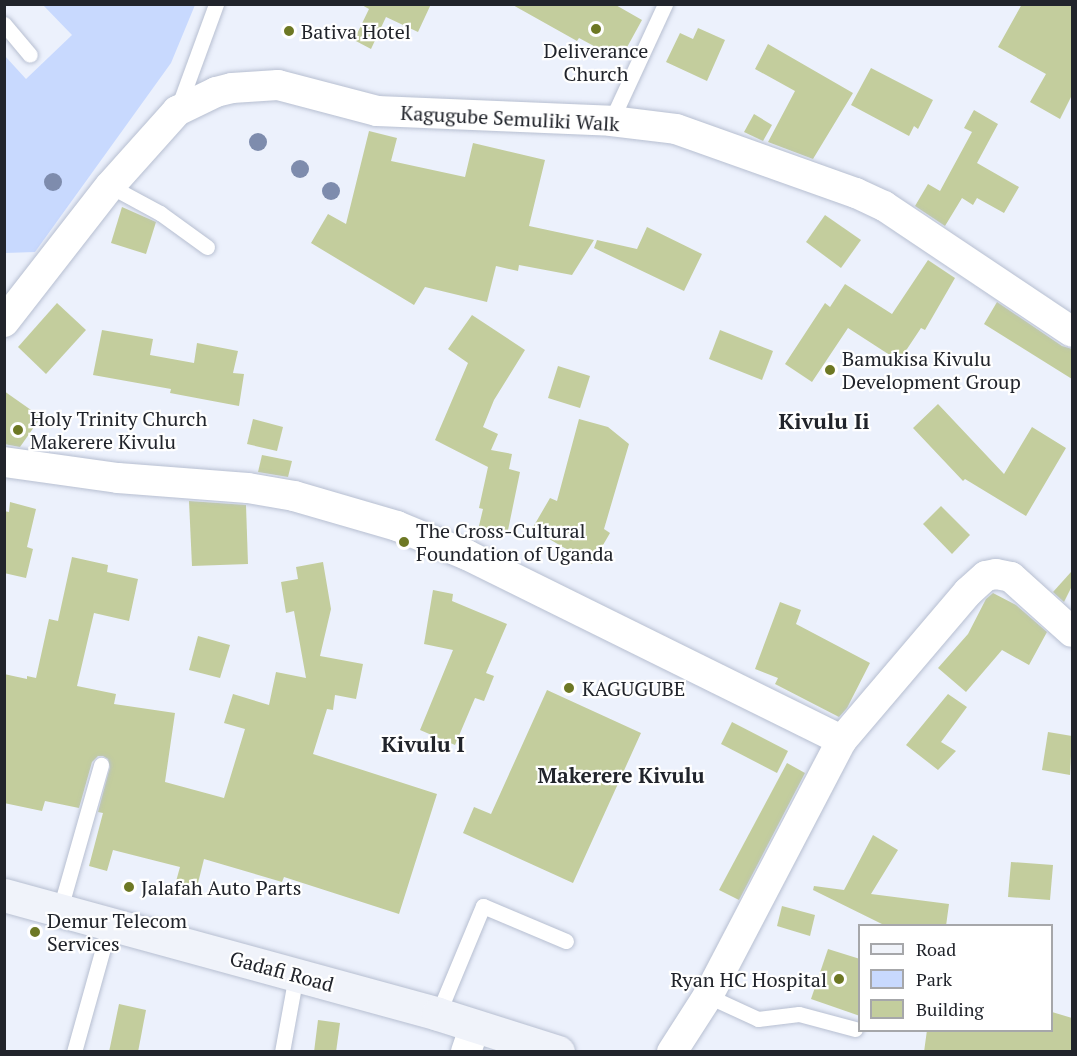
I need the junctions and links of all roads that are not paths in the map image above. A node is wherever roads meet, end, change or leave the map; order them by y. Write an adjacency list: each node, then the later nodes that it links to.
1 (216, 4): 5 (lane)
2 (665, 4): 6 (lane)
3 (4, 24): 4 (lane)
4 (30, 55)
5 (177, 111): 6 (street, Kagugube Semuliki Walk); 7 (street, Kagugube Semuliki Walk)
6 (611, 121): 10 (street, Kagugube Semuliki Walk)
7 (110, 186): 8 (lane); 9 (street, Kagugube Semuliki Walk)
8 (207, 247)
9 (4, 322)
10 (1072, 332)
11 (4, 462): 13 (street)
12 (1072, 632): 13 (street)
13 (842, 740): 20 (street)
14 (101, 765): 16 (lane)
15 (4, 895): 16 (street, Gadafi Road)
16 (60, 909): 17 (street, Gadafi Road)
17 (110, 923): 19 (street, Gadafi Road); 24 (lane)
18 (566, 941): 21 (lane)
19 (296, 975): 21 (street, Gadafi Road); 25 (lane)
20 (708, 996): 22 (lane); 27 (street)
21 (438, 1014): 23 (street, Gadafi Road)
22 (855, 1029)
23 (470, 1039): 26 (street, Gadafi Road)
24 (74, 1052)
25 (282, 1052)
26 (558, 1052)
27 (672, 1052)

